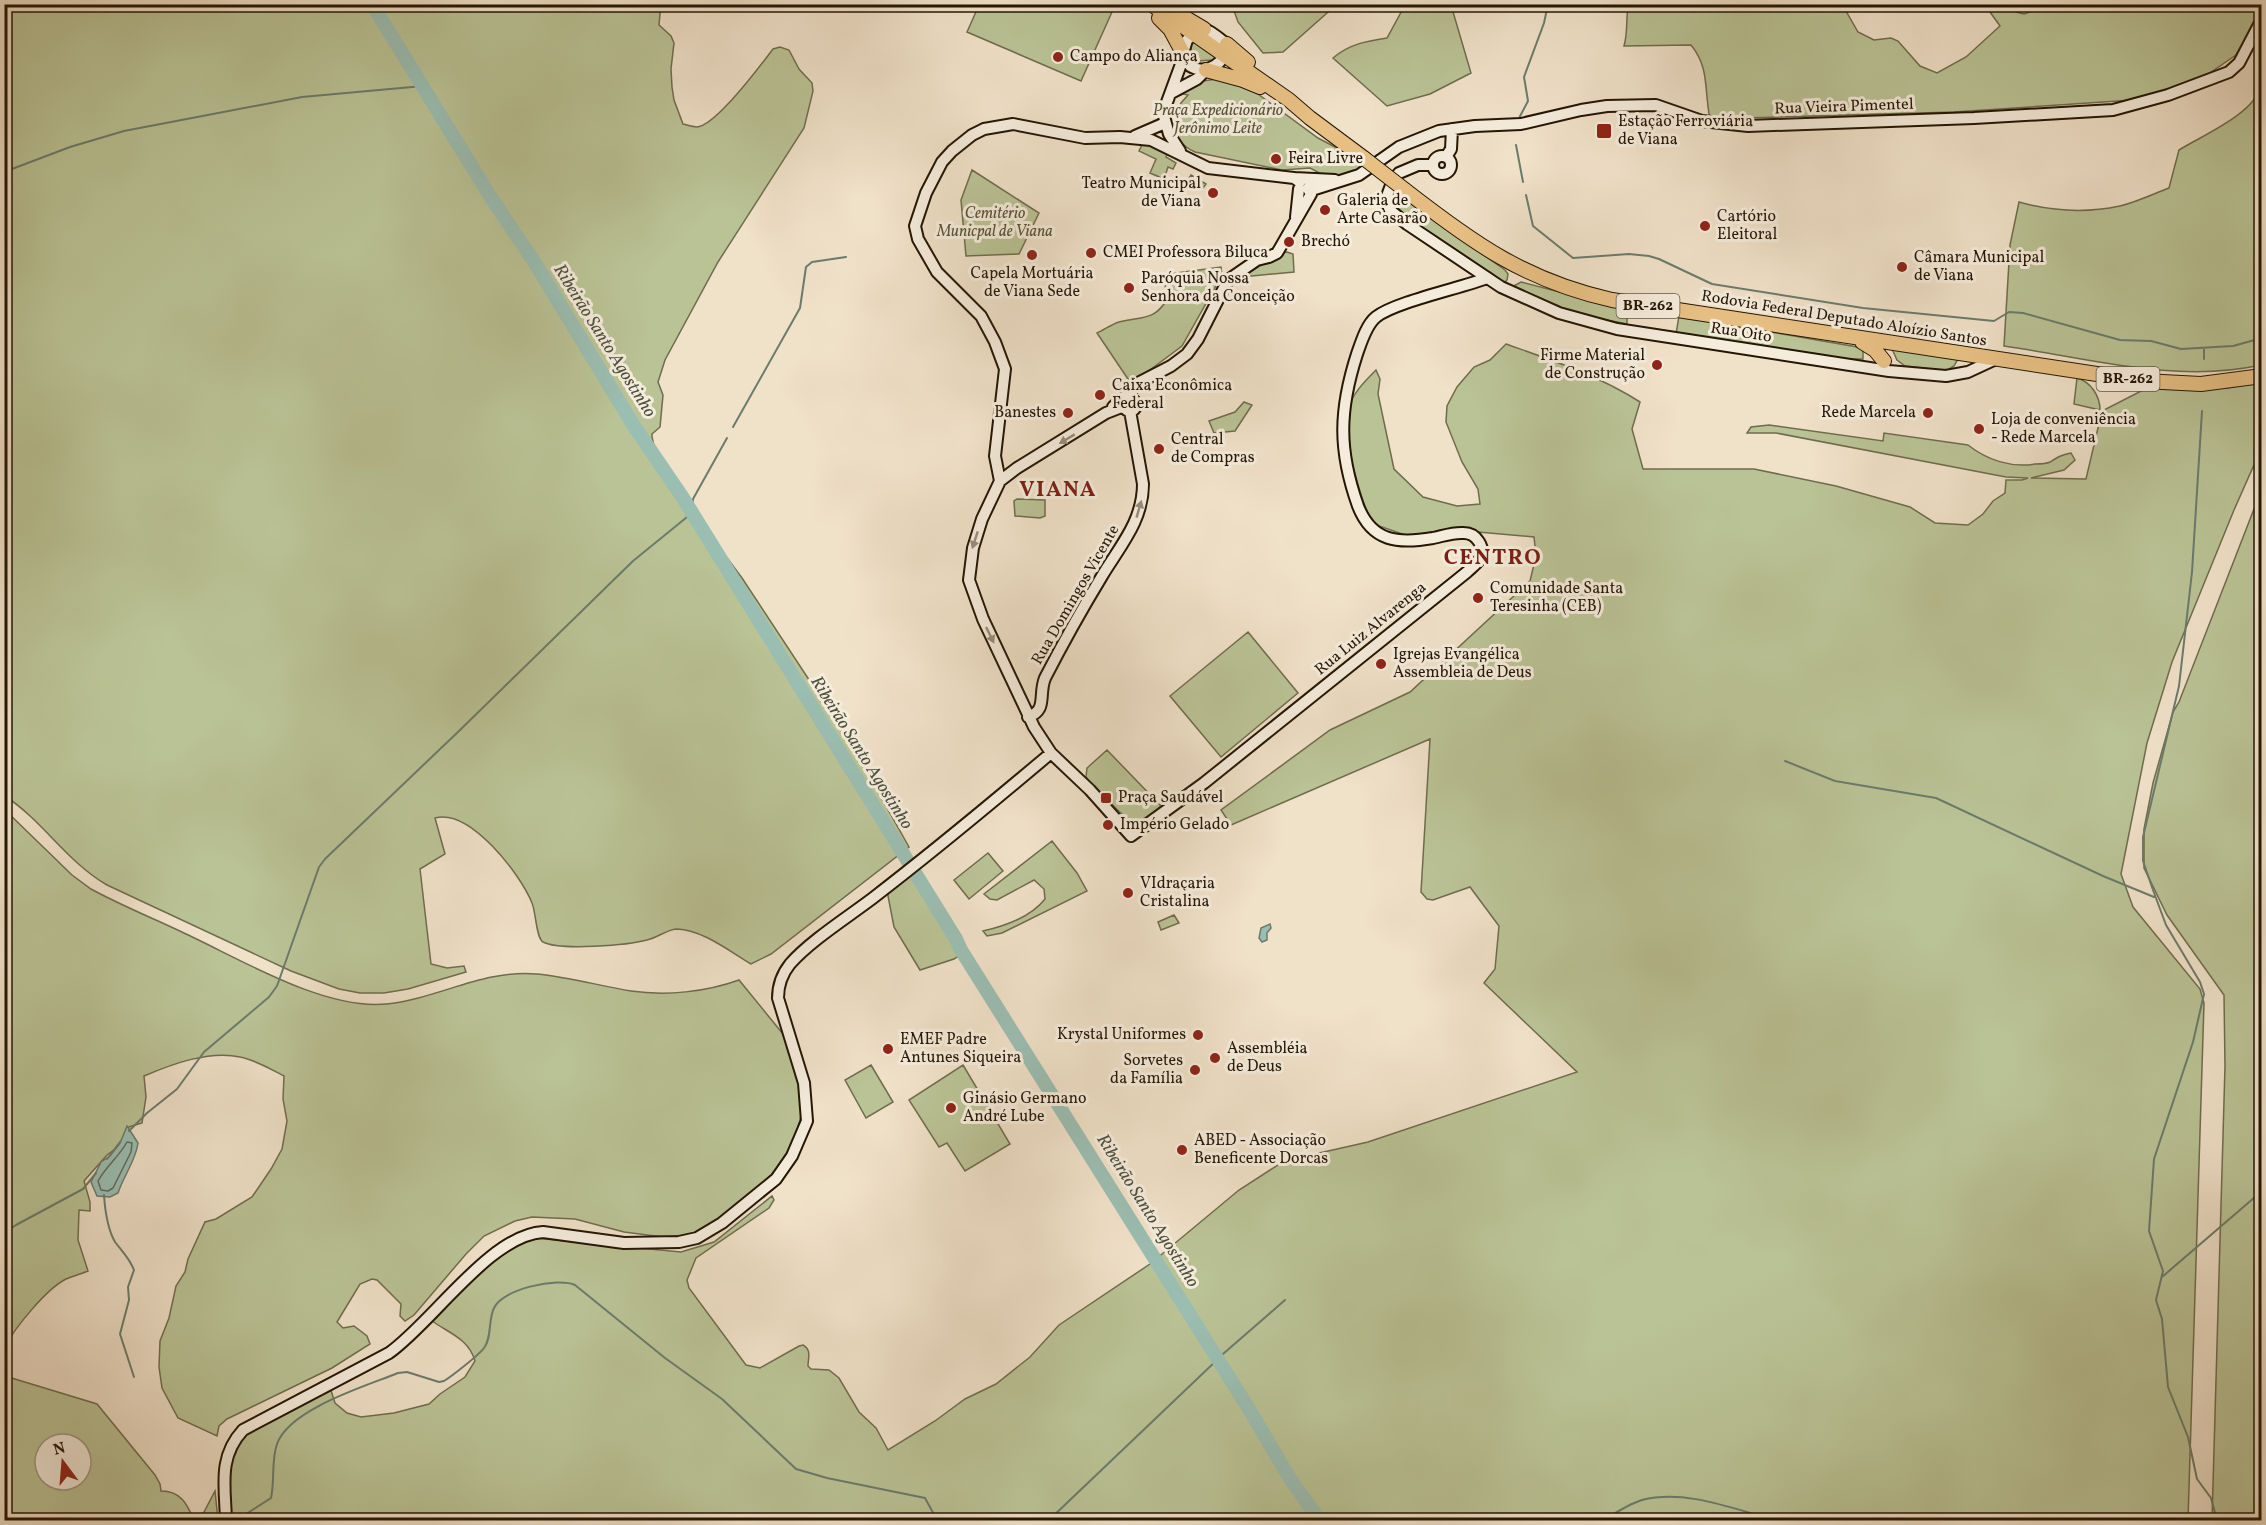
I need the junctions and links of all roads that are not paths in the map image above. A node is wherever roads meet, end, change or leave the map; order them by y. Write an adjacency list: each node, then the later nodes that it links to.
1 (1150, 4): 4 (highway); 6 (highway)
2 (1162, 4): 4 (highway)
3 (2262, 19): 11 (street, Rua Vieira Pimentel)
4 (1198, 31): 5 (highway); 6 (street)
5 (1226, 50): 7 (street); 9 (highway, Rodovia Federal Deputado Aloízio Santos)
6 (1184, 54): 7 (street); 8 (street)
7 (1206, 70): 8 (street); 9 (highway)
8 (1171, 93): 10 (street)
9 (1289, 100): 18 (highway, Rodovia Federal Deputado Aloízio Santos / BR-262, bridge)
10 (1165, 123): 12 (street); 13 (street)
11 (1452, 129): 14 (street); 16 (street, Rua Vieira Pimentel)
12 (1120, 137): 13 (street); 26 (street)
13 (1184, 156): 16 (street)
14 (1446, 157): 15 (street); 15 (street)
15 (1432, 165): 17 (street, Rua Oito)
16 (1304, 184): 22 (street)
17 (1487, 278): 21 (street, Rua Oito); 28 (street, Rua Luiz Alvarenga)
18 (1855, 338): 19 (highway, Rodovia Federal Deputado Aloízio Santos / BR-262); 21 (highway)
19 (1891, 344): 20 (highway, Rodovia Federal Deputado Aloízio Santos / BR-262); 21 (street)
20 (1995, 359): 21 (street, Rua Oito); 23 (highway, Rodovia Federal Deputado Aloízio Santos / BR-262)
21 (1886, 366)
22 (1155, 375): 24 (street); 25 (street)
23 (2262, 376)
24 (1129, 405): 25 (street); 27 (street, Rua Domingos Vicente, one-way to 24)
25 (1106, 414): 26 (street, one-way to 26)
26 (1000, 481): 27 (street, one-way to 27)
27 (1028, 717): 28 (street)
28 (1051, 753): 29 (street)
29 (226, 1521)

